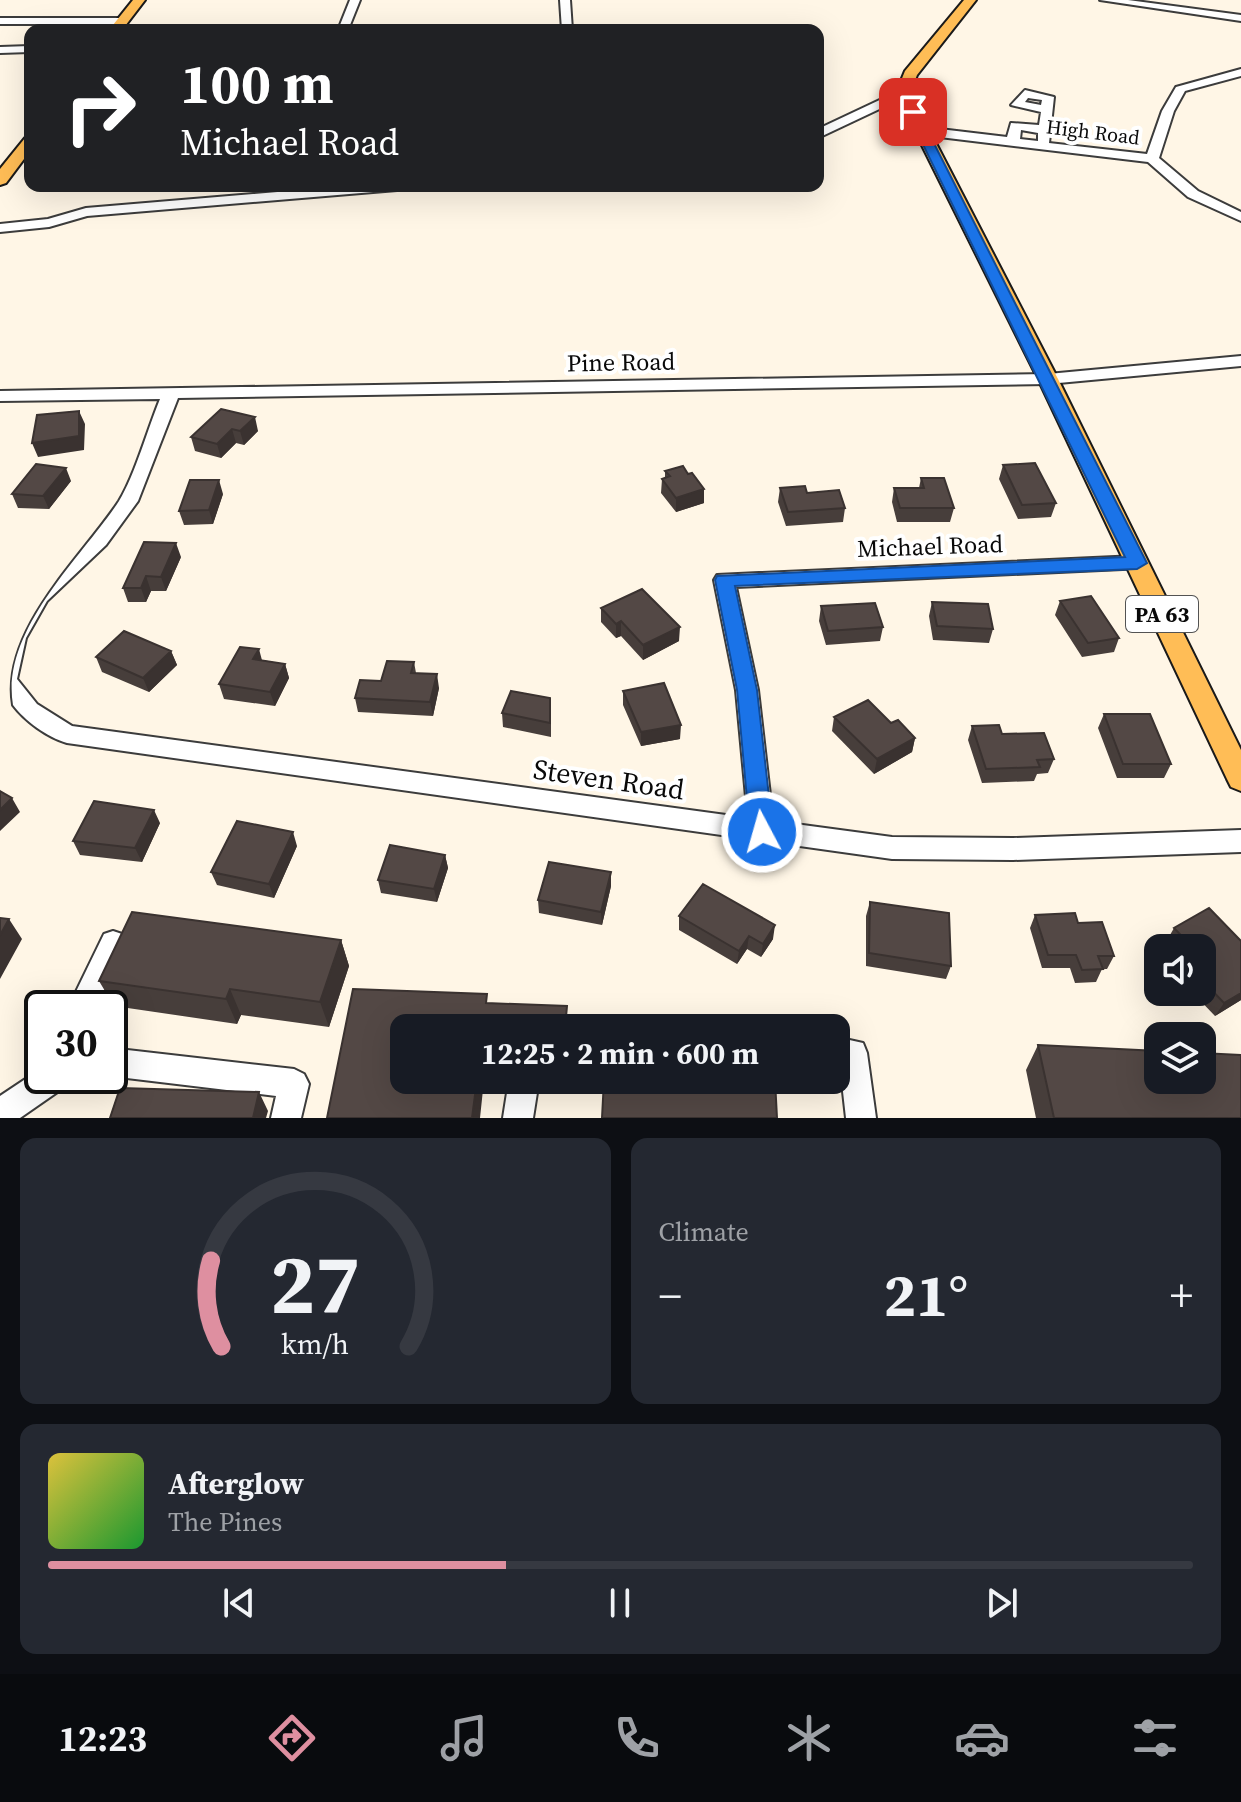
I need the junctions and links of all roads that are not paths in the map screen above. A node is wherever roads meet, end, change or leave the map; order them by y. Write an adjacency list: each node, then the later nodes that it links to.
1 (139, 0): 10 (main road)
2 (355, 0): 11 (street)
3 (565, 0): 12 (street)
4 (970, 0): 16 (main road)
5 (1105, 0): 6 (street)
6 (1132, 2): 7 (street)
7 (1241, 18)
8 (0, 21): 9 (street)
9 (88, 24)
10 (119, 24)
11 (345, 24)
12 (567, 24)
13 (24, 49): 14 (street)
14 (0, 50)
15 (1241, 72): 24 (street)
16 (903, 93): 19 (street); 20 (main road, PA 63)
17 (1047, 109): 18 (street)
18 (1045, 130): 21 (street); 22 (street)
19 (824, 131)
20 (923, 131): 21 (street, High Road); 32 (main road, PA 63)
21 (1013, 142): 22 (street, High Road)
22 (1044, 146): 24 (street, High Road)
23 (24, 149): 25 (main road)
24 (1152, 159): 27 (street, High Road)
25 (0, 180)
26 (262, 192): 28 (street)
27 (1241, 217)
28 (49, 223): 29 (street); 30 (street)
29 (0, 228)
30 (0, 240)
31 (1241, 361): 32 (street, Pine Road)
32 (1048, 379): 33 (street, Pine Road); 35 (main road, PA 63)
33 (171, 393): 34 (street, Pine Road); 37 (street, Steven Road)
34 (0, 396)
35 (1137, 563): 36 (main road, PA 63); 37 (street, Michael Road)
36 (1241, 779)
37 (762, 832): 38 (street, Steven Road)
38 (1241, 841)
39 (113, 943): 40 (street)
40 (91, 990)
41 (850, 1053): 48 (street)
42 (128, 1064): 46 (street)
43 (29, 1094): 45 (street)
44 (522, 1094): 47 (street)
45 (0, 1114)
46 (286, 1118)
47 (518, 1118)
48 (861, 1118)

